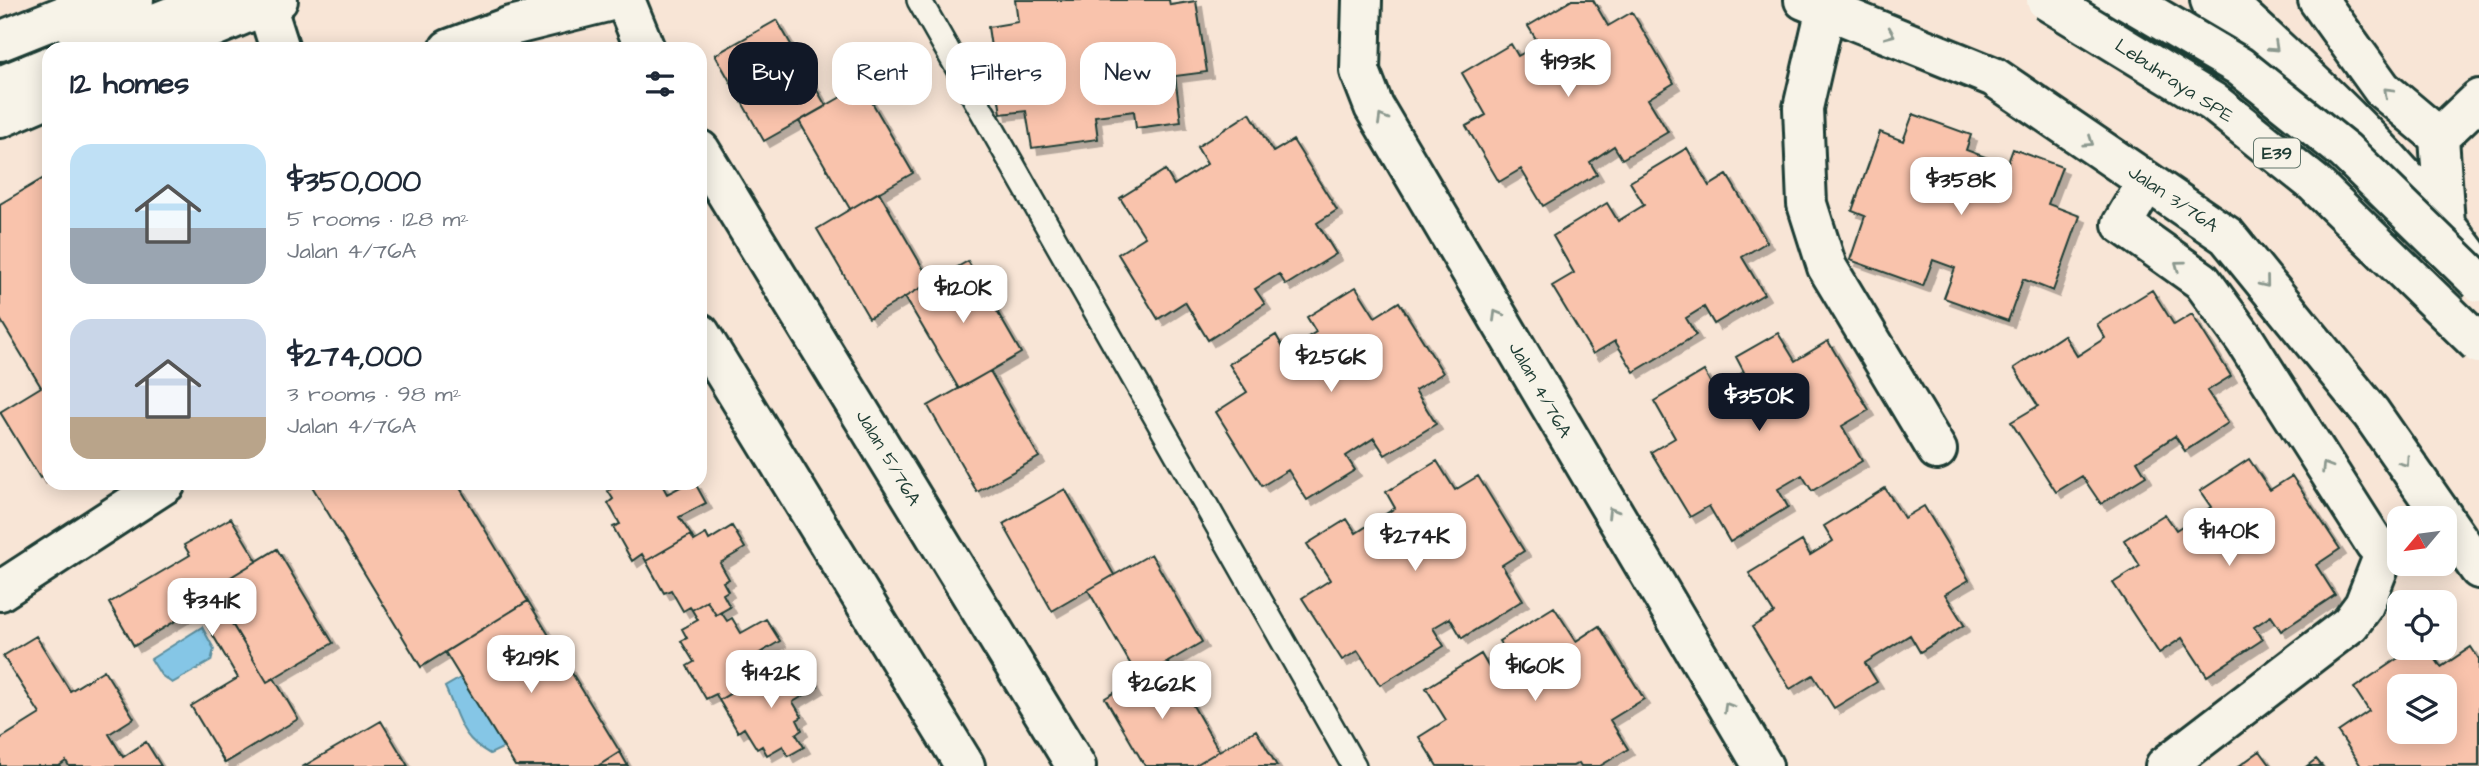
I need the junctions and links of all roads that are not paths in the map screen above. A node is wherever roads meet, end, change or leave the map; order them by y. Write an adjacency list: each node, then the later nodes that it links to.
1 (103, 0): 17 (main road)
2 (134, 0): 23 (main road)
3 (213, 0): 18 (main road)
4 (615, 0): 16 (main road)
5 (625, 0): 22 (main road)
6 (919, 0): 48 (lane)
7 (1362, 0): 49 (main road, Jalan 4/76A, one-way to 7)
8 (2046, 0): 35 (main road, Lebuhraya SPE / E39, bridge)
9 (2107, 0): 35 (main road)
10 (2127, 0): 34 (main road, E39, bridge)
11 (2210, 0): 35 (main road)
12 (2224, 0): 32 (main road, one-way to 32)
13 (2318, 0): 29 (main road, one-way to 13)
14 (272, 2): 19 (main road); 20 (main road)
15 (1815, 4): 31 (main road, Jalan 3/76A, one-way to 31); 38 (main road)
16 (518, 38): 21 (main road)
17 (0, 41)
18 (108, 42)
19 (178, 42)
20 (278, 42)
21 (493, 42)
22 (642, 42)
23 (0, 57)
24 (42, 69): 25 (main road)
25 (0, 86)
26 (42, 100): 28 (main road)
27 (2478, 102): 29 (main road)
28 (0, 118)
29 (2439, 137): 32 (main road)
30 (707, 161): 47 (main road, Jalan 5/76A)
31 (2147, 182): 40 (main road, Jalan 3/76A, one-way to 40); 42 (main road, one-way to 31)
32 (2445, 223): 33 (main road)
33 (2479, 271)
34 (2479, 282)
35 (2465, 335): 37 (main road)
36 (707, 344): 46 (main road)
37 (2479, 364)
38 (1937, 450)
39 (155, 490): 45 (main road)
40 (2435, 506)
41 (2457, 537): 44 (main road, Jalan 3/76A)
42 (2387, 546)
43 (2387, 559): 50 (main road)
44 (2479, 569)
45 (0, 591)
46 (965, 766)
47 (1076, 766)
48 (1354, 766)
49 (1763, 766)
50 (2165, 766)

